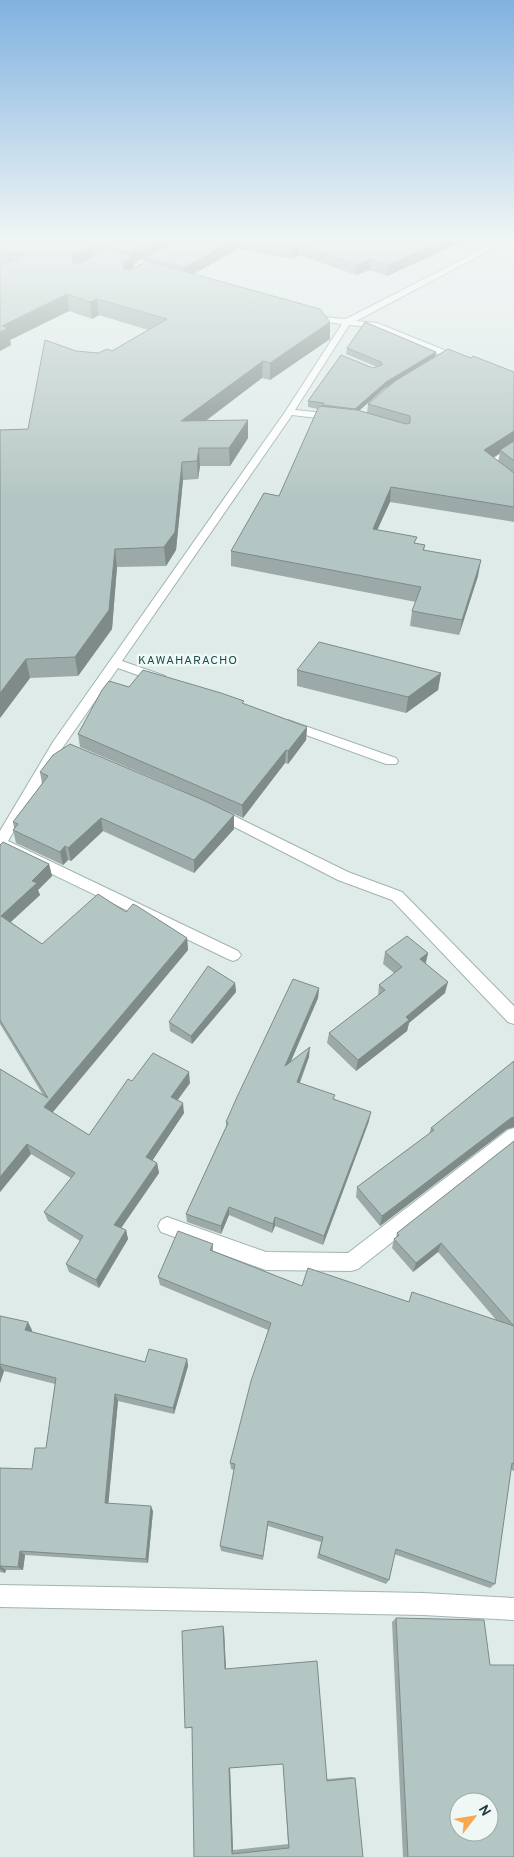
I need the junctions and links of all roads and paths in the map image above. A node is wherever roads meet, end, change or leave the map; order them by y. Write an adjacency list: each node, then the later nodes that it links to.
1 (346, 325): 6 (street)
2 (371, 325): 3 (street)
3 (450, 355): 4 (street); 5 (street)
4 (441, 360)
5 (468, 362)
6 (290, 412): 7 (street); 10 (street)
7 (347, 419)
8 (514, 448): 9 (street)
9 (514, 485)
10 (115, 663): 11 (street); 13 (street)
11 (176, 684)
12 (274, 718): 15 (street)
13 (58, 745): 14 (street); 17 (street)
14 (76, 753)
15 (391, 761)
16 (201, 806): 18 (street)
17 (233, 954)
18 (514, 1017)
19 (514, 1136): 20 (street)
20 (167, 1226)
21 (0, 1596): 22 (street)
22 (514, 1609)

